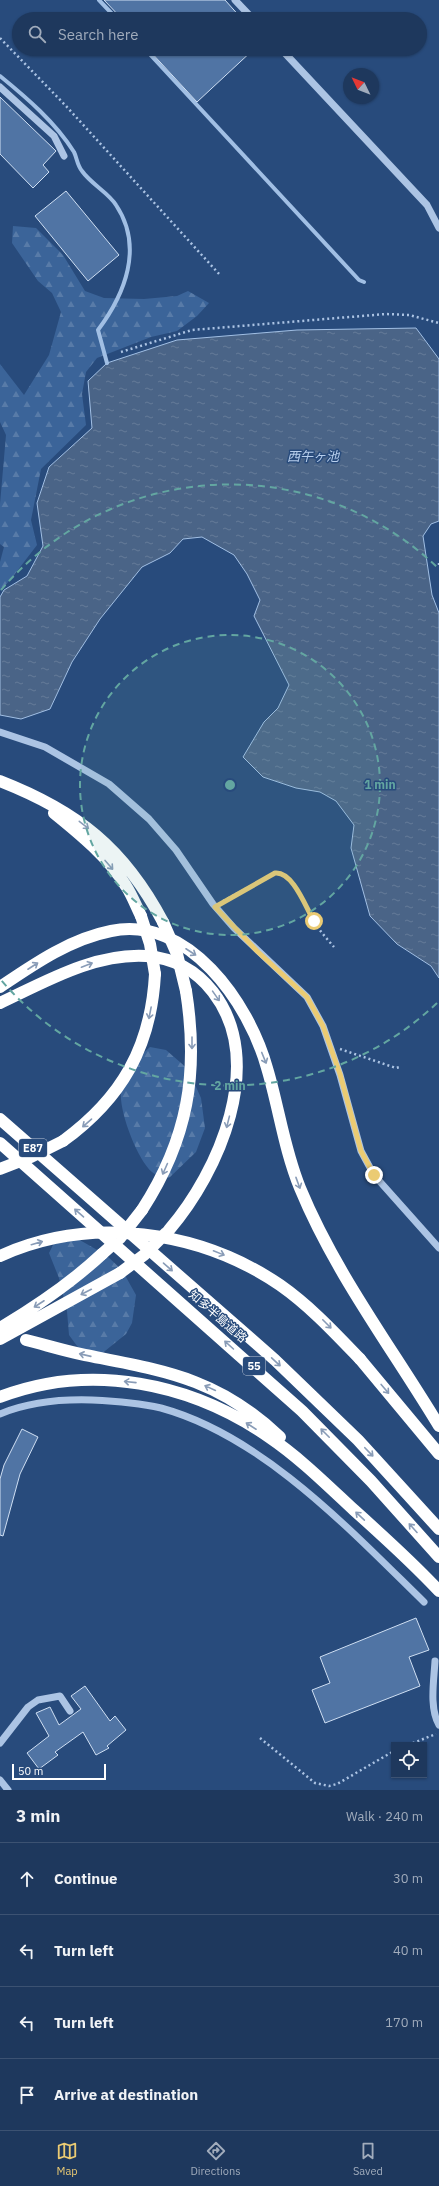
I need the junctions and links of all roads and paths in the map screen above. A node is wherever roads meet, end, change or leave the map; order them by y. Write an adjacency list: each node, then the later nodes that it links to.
1 (235, 0): 2 (street)
2 (246, 12)
3 (0, 38): 4 (path)
4 (12, 50)
5 (17, 56): 10 (path)
6 (288, 56): 9 (street)
7 (0, 87): 8 (street)
8 (64, 156)
9 (439, 228)
10 (220, 275)
11 (439, 323): 12 (path)
12 (121, 352)
13 (439, 563): 14 (path)
14 (439, 568)
15 (0, 732): 18 (street)
16 (0, 781): 17 (highway)
17 (28, 792): 26 (highway, one-way to 26, bridge); 31 (highway, one-way to 31, bridge)
18 (215, 907): 19 (path); 22 (street)
19 (334, 947)
20 (0, 987): 36 (highway, one-way to 36)
21 (0, 1003): 32 (highway, one-way to 32, bridge)
22 (331, 1050): 23 (path); 29 (street)
23 (400, 1067)
24 (0, 1119): 27 (highway, 知多半島道路 / E87)
25 (0, 1143): 28 (highway, 知多半島道路 / E87)
26 (0, 1169)
27 (65, 1176): 39 (highway, 知多半島道路 / 55, one-way to 39)
28 (53, 1190): 40 (highway, 知多半島道路 / 55, one-way to 28)
29 (439, 1248)
30 (0, 1256): 37 (highway, one-way to 37, bridge)
31 (0, 1328)
32 (0, 1339)
33 (26, 1340): 38 (highway, one-way to 33)
34 (0, 1397): 38 (highway, one-way to 34)
35 (0, 1414): 42 (street)
36 (439, 1426)
37 (439, 1454)
38 (336, 1493): 41 (highway, one-way to 38)
39 (439, 1529)
40 (439, 1557)
41 (439, 1591)
42 (424, 1602)
43 (435, 1661): 45 (street)
44 (70, 1711): 49 (street)
45 (439, 1725)
46 (439, 1733): 48 (path)
47 (260, 1738): 50 (path)
48 (416, 1742)
49 (0, 1743)
50 (391, 1753)
51 (0, 1780): 52 (street)
52 (8, 1790)

